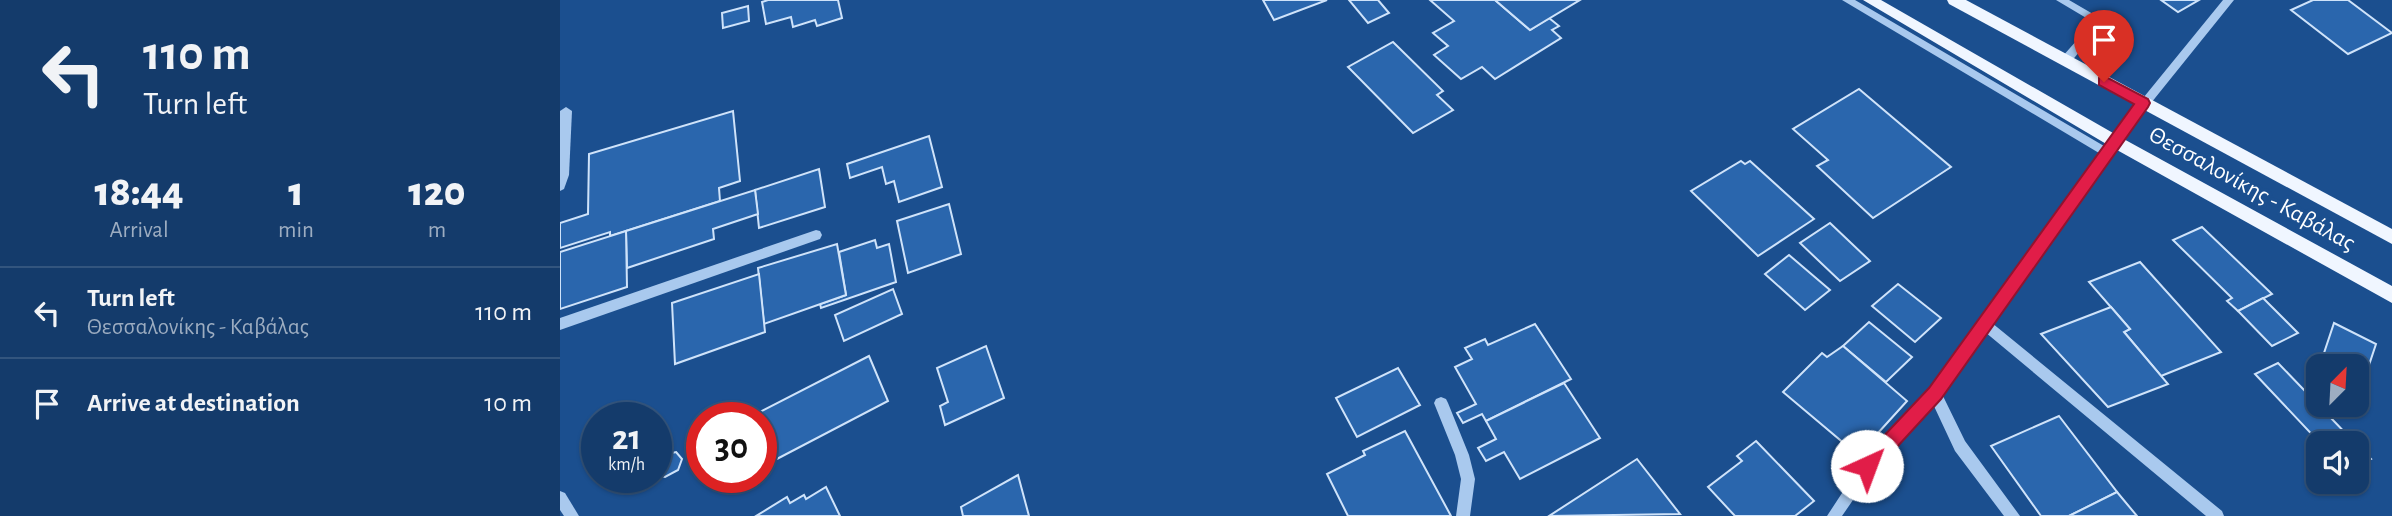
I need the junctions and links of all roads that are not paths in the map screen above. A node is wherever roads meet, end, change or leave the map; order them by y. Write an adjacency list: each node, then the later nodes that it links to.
1 (1847, 0): 9 (street)
2 (1870, 0): 9 (main road, Θεσσαλονίκης - Καβάλας)
3 (1954, 0): 6 (main road, Θεσσαλονίκης - Καβάλας)
4 (2061, 0): 6 (street)
5 (2229, 0): 7 (street)
6 (2066, 60): 7 (main road, Θεσσαλονίκης - Καβάλας)
7 (2143, 103): 9 (street); 12 (main road, Θεσσαλονίκης - Καβάλας)
8 (566, 111): 10 (street)
9 (2110, 146): 13 (main road, Θεσσαλονίκης - Καβάλας); 15 (street)
10 (560, 186)
11 (816, 235): 14 (street)
12 (2392, 237)
13 (2392, 295)
14 (560, 324)
15 (1986, 325): 16 (street); 23 (street)
16 (1935, 393): 21 (street); 22 (street)
17 (1441, 403): 20 (street)
18 (560, 498): 19 (street)
19 (572, 516)
20 (1463, 516)
21 (1834, 516)
22 (2013, 516)
23 (2217, 516)

